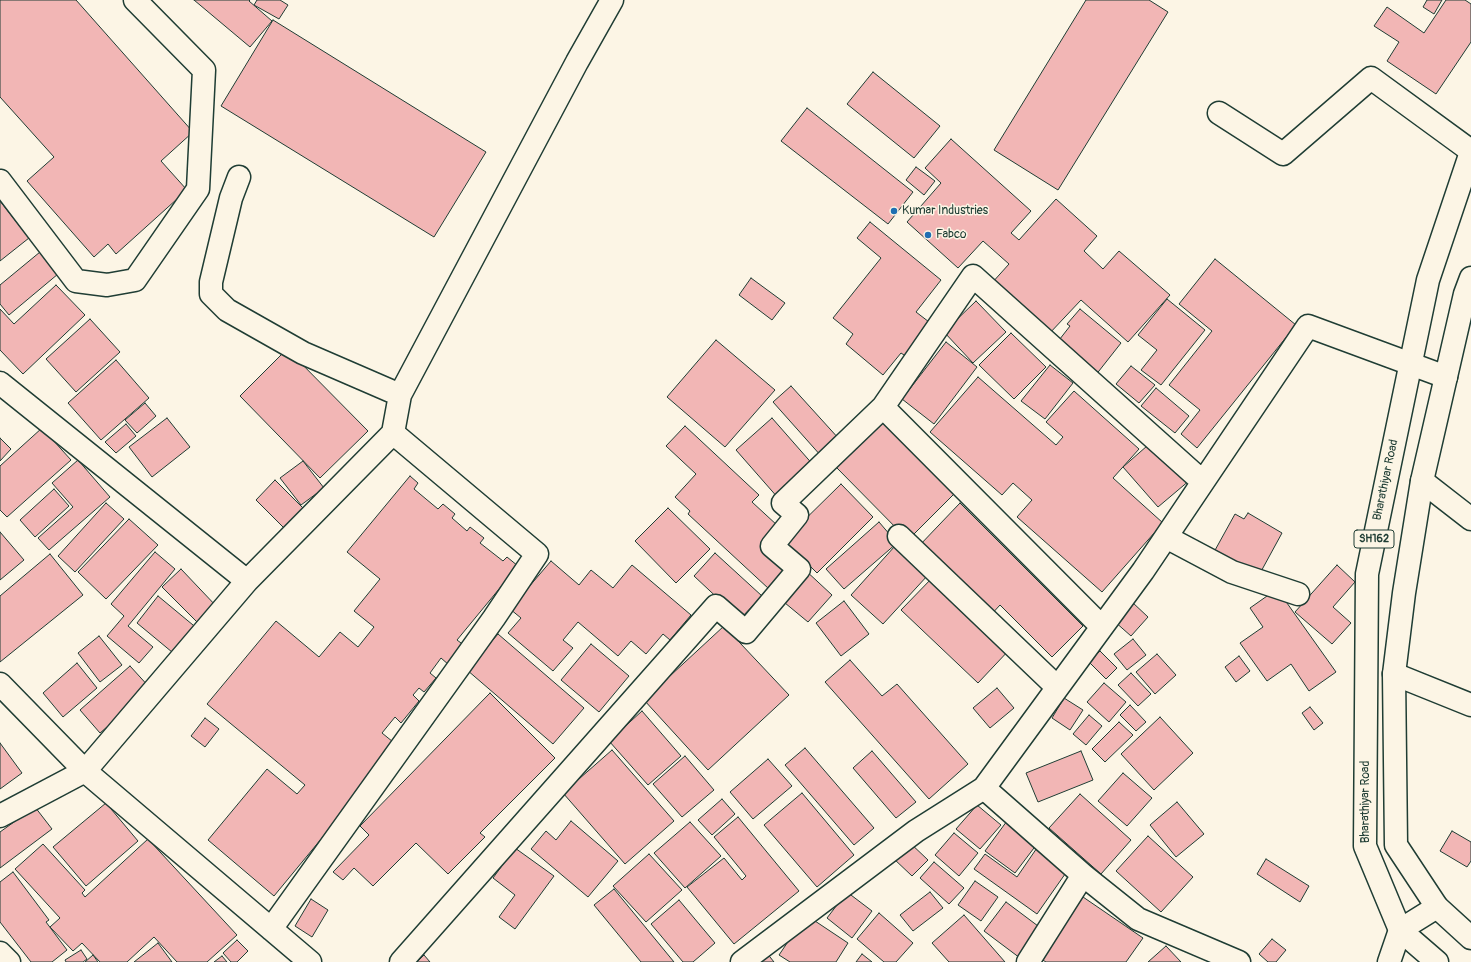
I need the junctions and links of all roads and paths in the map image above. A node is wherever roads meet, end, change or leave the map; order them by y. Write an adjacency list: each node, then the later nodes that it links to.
1 (135, 0): 6 (street)
2 (612, 0): 11 (street)
3 (1219, 113): 4 (street)
4 (1471, 152): 8 (street, Bharathiyar Road / SH162)
5 (239, 177): 11 (street)
6 (0, 180)
7 (1471, 278): 9 (street, SH162)
8 (1410, 365): 9 (street); 15 (street); 32 (street, Bharathiyar Road / SH162)
9 (1446, 377): 14 (street, SH162)
10 (0, 383): 19 (street)
11 (400, 395): 13 (street)
12 (883, 407): 15 (street); 21 (street); 37 (street)
13 (392, 433): 19 (street); 31 (street)
14 (1422, 481): 16 (street); 22 (street, SH162)
15 (1203, 482): 18 (street)
16 (1471, 519)
17 (898, 536): 24 (street)
18 (1166, 537): 20 (street); 21 (street)
19 (247, 581): 26 (street)
20 (1298, 594)
21 (1101, 626): 24 (street)
22 (1394, 674): 25 (street); 30 (street, SH162)
23 (0, 684): 26 (street)
24 (1057, 687): 27 (street)
25 (1471, 706)
26 (85, 771): 28 (street); 31 (street)
27 (984, 788): 29 (street); 38 (street)
28 (0, 816)
29 (1083, 875): 39 (street); 40 (street)
30 (1438, 907): 32 (street); 33 (street, SH162)
31 (271, 929): 36 (street)
32 (1400, 930): 41 (street); 42 (street, SH162)
33 (1471, 938)
34 (0, 953): 35 (street)
35 (9, 962)
36 (310, 962)
37 (401, 962)
38 (742, 962)
39 (1028, 962)
40 (1240, 962)
41 (1389, 962)
42 (1437, 962)

